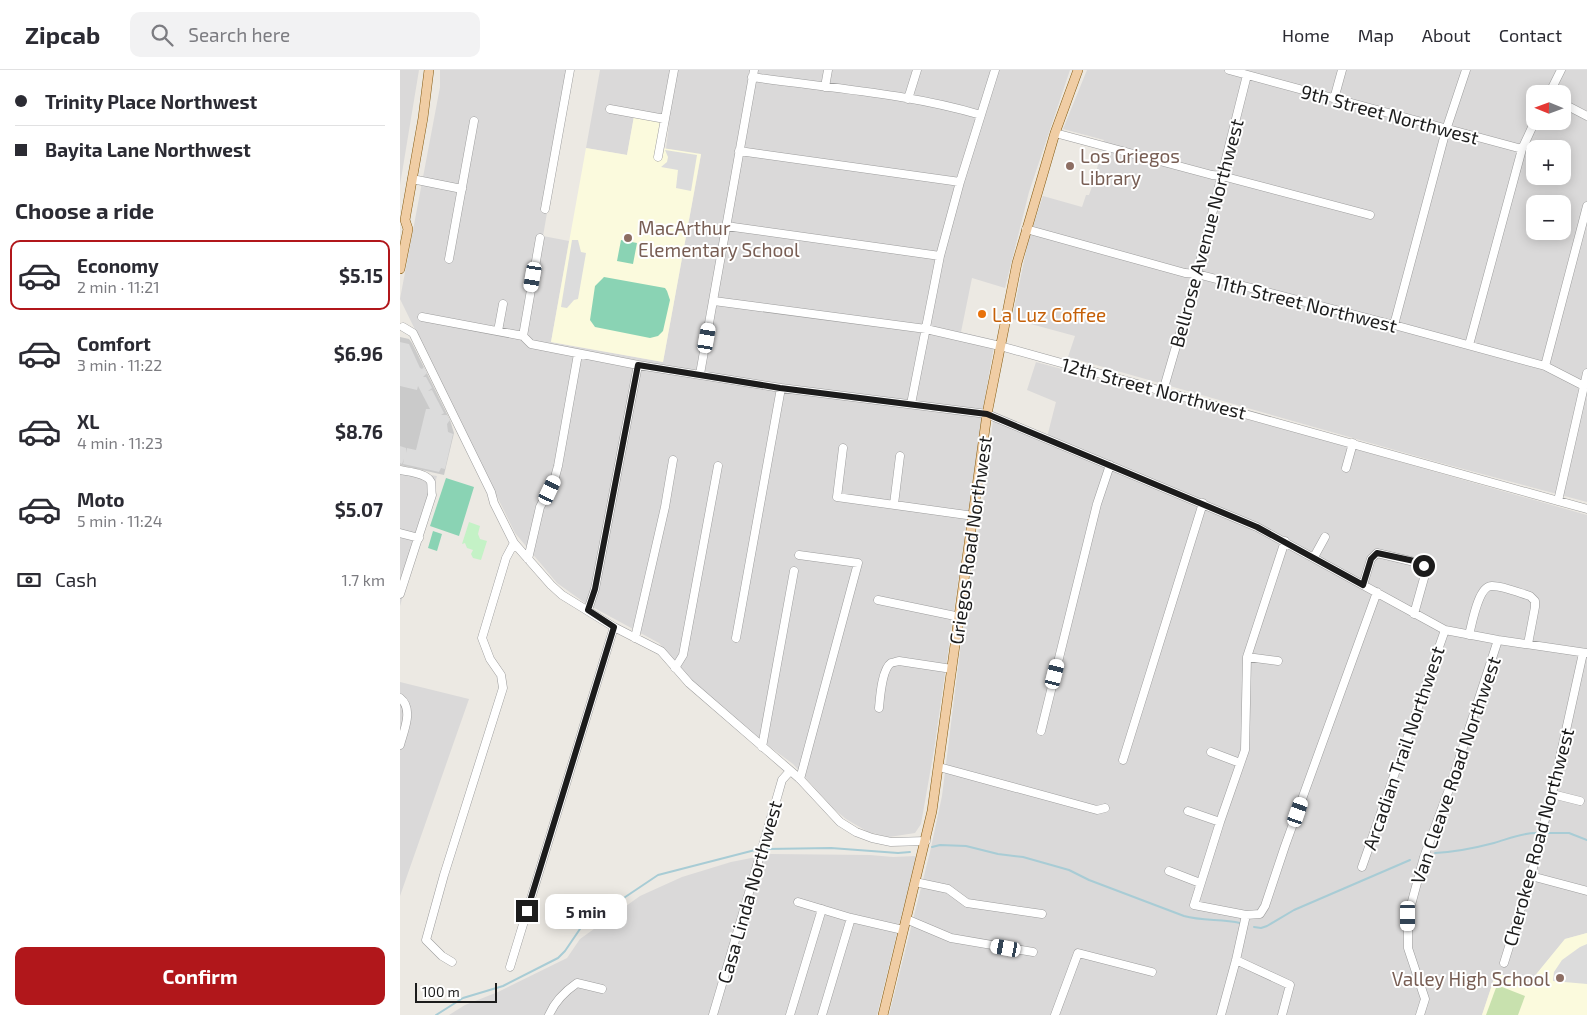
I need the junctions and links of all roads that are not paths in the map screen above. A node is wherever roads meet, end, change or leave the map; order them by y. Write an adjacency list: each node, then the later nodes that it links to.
1 (429, 70): 31 (main road)
2 (570, 70): 35 (street)
3 (674, 70): 22 (street)
4 (828, 70): 15 (street)
5 (917, 70): 16 (street)
6 (995, 70): 20 (street)
7 (1078, 70): 26 (main road, Griegos Road Northwest)
8 (1229, 70): 13 (street, 9th Street Northwest)
9 (1342, 70): 17 (street)
10 (1466, 70): 24 (street)
11 (1561, 70): 14 (street)
12 (753, 74): 15 (street); 28 (street)
13 (1247, 75): 17 (street, 9th Street Northwest); 30 (street, Bellrose Avenue Northwest)
14 (1554, 85)
15 (824, 87): 16 (street)
16 (908, 99): 20 (street)
17 (1334, 99): 24 (street, 9th Street Northwest)
18 (1571, 108): 21 (street)
19 (610, 109): 22 (street)
20 (981, 115): 32 (street)
21 (1587, 116)
22 (665, 119): 29 (street)
23 (474, 122): 33 (street)
24 (1446, 130): 27 (street, 9th Street Northwest); 48 (street)
25 (1531, 130): 27 (street)
26 (1055, 133): 30 (street); 39 (main road, Griegos Road Northwest)
27 (1522, 149): 53 (street)
28 (739, 151): 32 (street); 38 (street)
29 (658, 156)
30 (1222, 176): 36 (street); 44 (street, Bellrose Avenue Northwest)
31 (412, 179): 33 (street); 37 (main road)
32 (960, 182): 41 (street)
33 (462, 189): 42 (street)
34 (1587, 206): 57 (street)
35 (545, 209)
36 (1370, 215)
37 (402, 222): 43 (main road)
38 (726, 226): 41 (street); 45 (street)
39 (1026, 229): 44 (street, 11th Street Northwest); 54 (main road, Griegos Road Northwest)
40 (540, 238): 52 (street)
41 (940, 256): 50 (street)
42 (449, 259)
43 (400, 269)
44 (1196, 274): 48 (street, 11th Street Northwest); 62 (street, Bellrose Avenue Northwest)
45 (714, 301): 50 (street, 12th Street Northwest); 59 (street)
46 (504, 304): 51 (street)
47 (422, 317): 51 (street)
48 (1394, 325): 53 (street, 11th Street Northwest)
49 (403, 327): 82 (street)
50 (926, 330): 54 (street, 12th Street Northwest); 63 (street)
51 (498, 331): 52 (street)
52 (523, 336): 55 (street)
53 (1469, 345): 57 (street, 11th Street Northwest)
54 (1000, 346): 62 (street, 12th Street Northwest); 64 (main road, Griegos Road Northwest)
55 (578, 354): 56 (street); 85 (street)
56 (638, 365): 59 (street); 91 (street)
57 (1545, 366): 60 (street, 11th Street Northwest)
58 (1587, 373): 60 (street)
59 (700, 374): 61 (street)
60 (1584, 386): 73 (street)
61 (780, 388): 63 (street); 98 (street)
62 (1163, 391): 65 (street, 12th Street Northwest)
63 (911, 404): 64 (street)
64 (987, 414): 69 (street); 77 (main road, Griegos Road Northwest)
65 (1353, 443): 71 (street); 73 (street, 12th Street Northwest)
66 (843, 448): 74 (street)
67 (900, 456): 74 (street)
68 (673, 460): 97 (street)
69 (1110, 465): 75 (street); 108 (street)
70 (718, 466): 104 (street)
71 (1346, 468)
72 (400, 470): 80 (street)
73 (1558, 501): 76 (street, 12th Street Northwest)
74 (894, 504): 77 (street)
75 (1203, 504): 81 (street); 112 (street)
76 (1587, 509)
77 (974, 516): 93 (main road, Griegos Road Northwest)
78 (400, 533): 80 (street)
79 (1325, 537): 84 (street)
80 (419, 538): 89 (street)
81 (1285, 541): 84 (street); 102 (street)
82 (514, 543): 85 (street); 138 (street)
83 (799, 555): 116 (street)
84 (1314, 557): 87 (street)
85 (528, 559): 91 (street)
86 (794, 571): 110 (street)
87 (1363, 585): 88 (street); 92 (street)
88 (1377, 592): 92 (street); 132 (street)
89 (400, 594)
90 (878, 600): 93 (street)
91 (588, 610): 94 (street)
92 (1414, 614): 95 (street)
93 (960, 617): 105 (main road, Griegos Road Northwest)
94 (614, 627): 97 (street); 140 (street)
95 (1445, 630): 96 (street); 123 (street, Arcadian Trail Northwest)
96 (1469, 635): 99 (street); 100 (street)
97 (635, 638): 104 (street)
98 (736, 638)
99 (1498, 640): 100 (street); 151 (street, Van Cleave Road Northwest)
100 (1528, 644): 101 (street)
101 (1585, 653): 117 (street, Cherokee Road Northwest)
102 (1246, 657): 103 (street); 113 (street)
103 (1278, 661)
104 (676, 668): 110 (street)
105 (952, 669): 107 (street); 114 (main road, Griegos Road Northwest)
106 (400, 698): 109 (street)
107 (879, 708)
108 (1041, 731)
109 (400, 745)
110 (762, 747): 115 (street)
111 (1211, 752): 113 (street)
112 (1123, 760)
113 (1240, 763): 121 (street)
114 (939, 766): 119 (street); 122 (main road, Griegos Road Northwest)
115 (790, 771): 116 (street); 144 (street, Casa Linda Northwest)
116 (800, 779): 122 (street)
117 (1552, 794): 118 (street); 125 (street, Cherokee Road Northwest)
118 (1580, 801)
119 (1105, 808)
120 (1188, 811): 121 (street)
121 (1220, 822): 127 (street)
122 (926, 841): 126 (main road, Griegos Road Northwest)
123 (1362, 866)
124 (1169, 871): 127 (street)
125 (1531, 876): 128 (street); 139 (street, Cherokee Road Northwest)
126 (916, 882): 131 (street); 134 (main road, Griegos Road Northwest)
127 (1200, 883): 132 (street)
128 (1587, 891)
129 (798, 902): 130 (street)
130 (822, 909): 133 (street); 145 (street)
131 (1042, 914)
132 (1246, 915): 137 (street)
133 (851, 918): 135 (street); 146 (street)
134 (906, 919): 135 (main road, Griegos Road Northwest); 136 (street)
135 (903, 930): 147 (main road, Griegos Road Northwest)
136 (1033, 952)
137 (1236, 960): 149 (street); 150 (street)
138 (452, 962)
139 (1504, 963)
140 (510, 967)
141 (1152, 972): 148 (street)
142 (602, 989): 143 (street)
143 (549, 1015)
144 (713, 1015)
145 (790, 1015)
146 (822, 1015)
147 (883, 1015)
148 (1055, 1015)
149 (1221, 1015)
150 (1282, 1015)
151 (1420, 1015)

